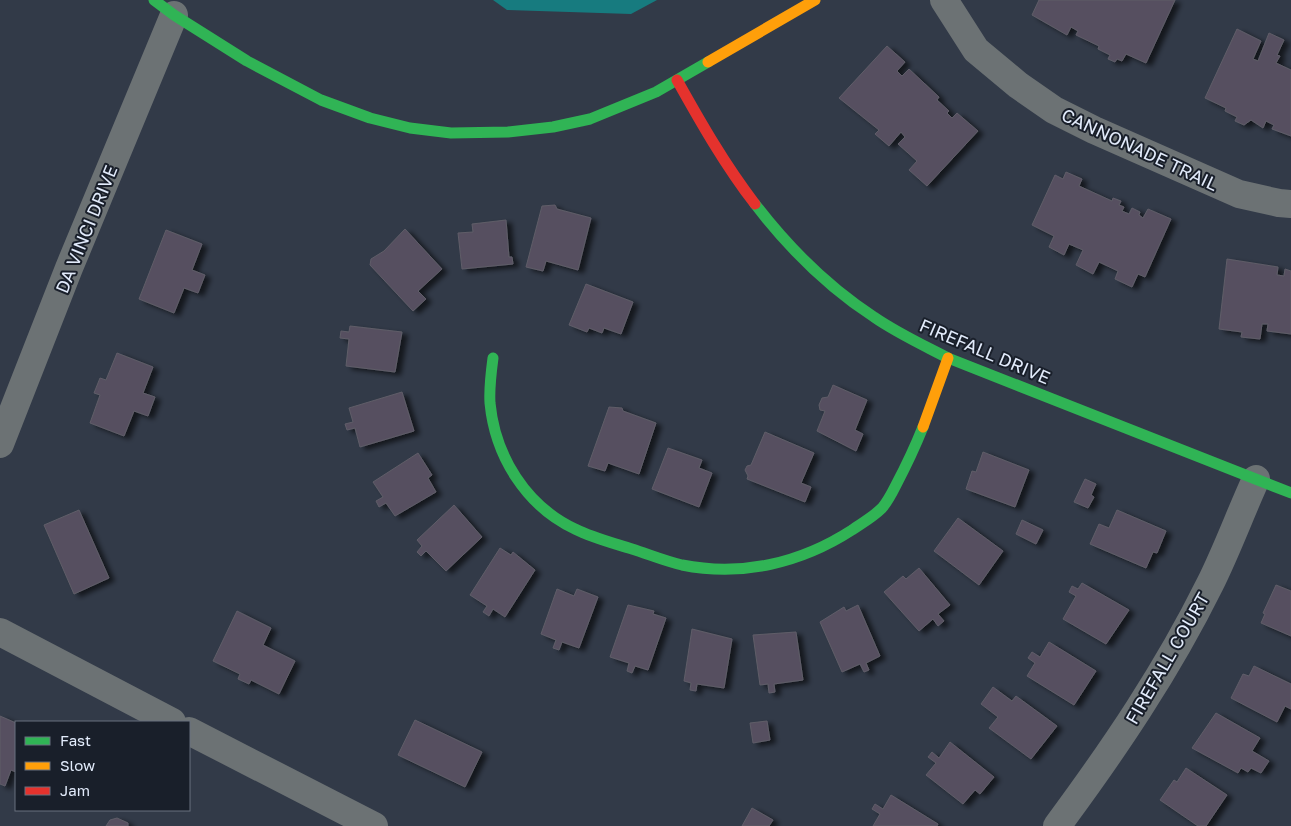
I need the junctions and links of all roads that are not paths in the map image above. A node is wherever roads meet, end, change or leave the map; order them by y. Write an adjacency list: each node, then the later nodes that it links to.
1 (815, 0): 4 (street)
2 (944, 0): 5 (street, CANNONADE TRAIL)
3 (164, 8): 4 (street); 8 (street, DA VINCI DRIVE)
4 (677, 80): 7 (street, FIREFALL DRIVE)
5 (1291, 204)
6 (493, 358): 7 (street)
7 (948, 358): 9 (street, FIREFALL DRIVE)
8 (0, 444)
9 (1256, 479): 10 (street, FIREFALL DRIVE); 15 (street, FIREFALL COURT)
10 (1291, 493)
11 (0, 632): 12 (street)
12 (170, 721)
13 (190, 732): 14 (street)
14 (374, 826)
15 (1057, 826)

